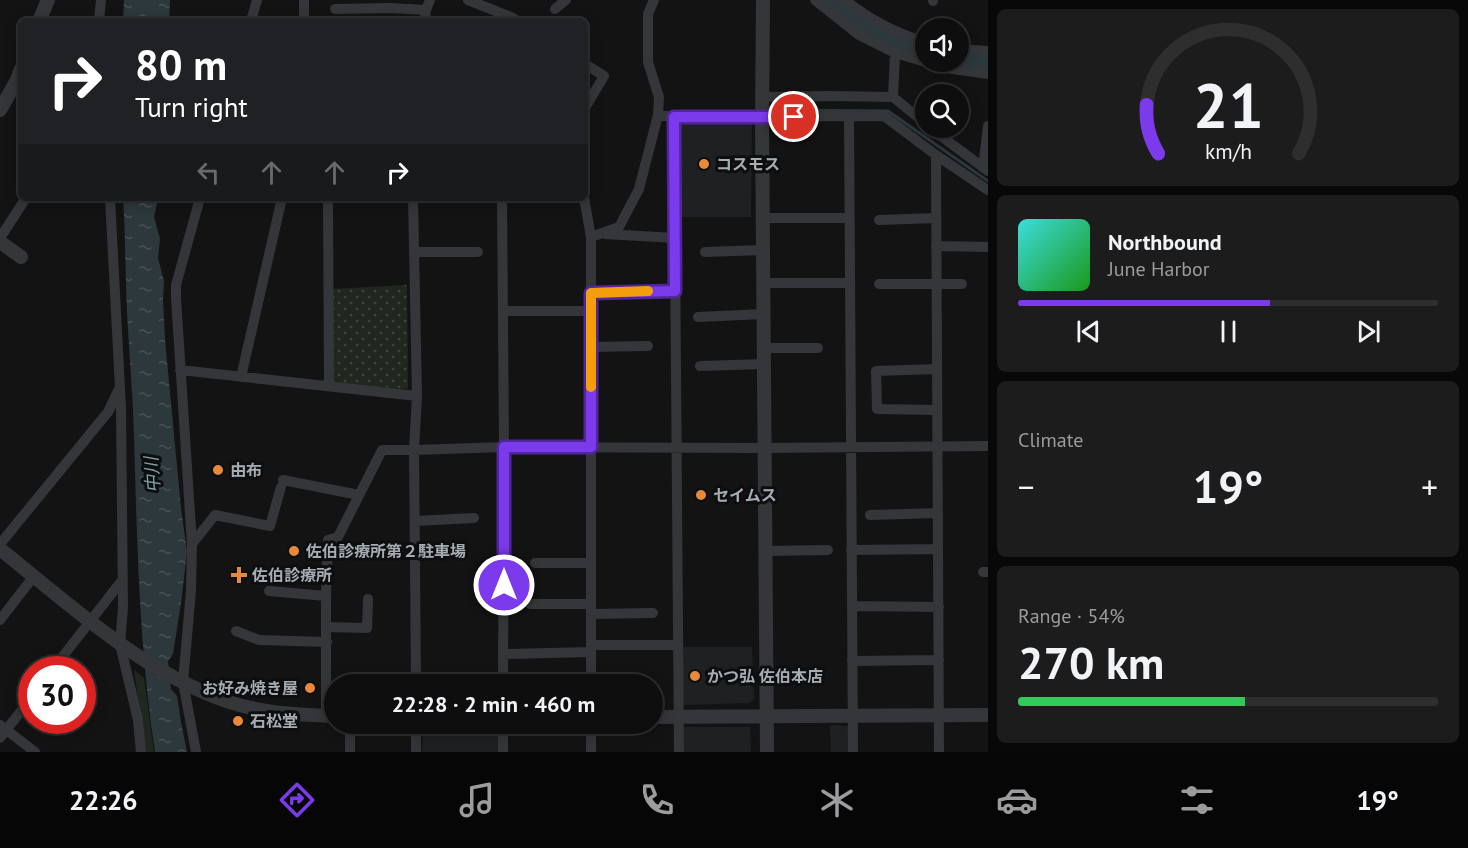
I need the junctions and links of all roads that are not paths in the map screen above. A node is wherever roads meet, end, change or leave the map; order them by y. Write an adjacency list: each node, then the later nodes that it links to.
1 (48, 0): 14 (street)
2 (101, 0): 15 (street)
3 (257, 0): 16 (street)
4 (304, 0): 17 (street)
5 (468, 0): 18 (street)
6 (566, 0): 12 (street)
7 (654, 0): 30 (street)
8 (764, 0): 26 (street)
9 (815, 0): 22 (street)
10 (845, 0): 19 (street)
11 (335, 9): 13 (street)
12 (555, 9)
13 (427, 10)
14 (40, 18)
15 (99, 18)
16 (253, 18)
17 (304, 18)
18 (513, 18)
19 (915, 38)
20 (969, 50): 21 (street)
21 (988, 51)
22 (895, 53): 24 (street); 27 (street)
23 (588, 66): 28 (street)
24 (988, 74)
25 (18, 80): 29 (street)
26 (762, 97): 27 (street); 33 (street)
27 (893, 98): 31 (street)
28 (588, 103)
29 (1, 105)
30 (658, 115): 32 (street); 52 (street)
31 (915, 115)
32 (674, 117): 33 (street); 53 (street)
33 (762, 117): 34 (street); 48 (street)
34 (849, 117): 37 (street); 49 (street)
35 (988, 126): 38 (street)
36 (944, 138): 38 (street)
37 (936, 155): 39 (street); 50 (street)
38 (986, 169)
39 (988, 190)
40 (24, 201): 54 (street)
41 (110, 201): 83 (street)
42 (199, 201): 80 (street)
43 (281, 201): 81 (street)
44 (328, 201): 82 (street)
45 (413, 201): 58 (street)
46 (502, 201): 69 (street)
47 (585, 201): 52 (street)
48 (763, 218): 49 (street); 57 (street)
49 (849, 218): 63 (street)
50 (936, 218): 51 (street); 55 (street)
51 (879, 220)
52 (595, 236): 53 (street); 68 (street)
53 (675, 237): 67 (street)
54 (0, 240): 61 (street)
55 (936, 246): 56 (street); 65 (street)
56 (988, 247)
57 (763, 250): 60 (street); 62 (street)
58 (414, 252): 59 (street); 84 (street)
59 (478, 252)
60 (705, 252)
61 (21, 257)
62 (764, 283): 63 (street); 71 (street)
63 (850, 283): 89 (street)
64 (879, 284): 65 (street)
65 (937, 284): 66 (street); 79 (street)
66 (962, 284)
67 (675, 291): 68 (street); 91 (street)
68 (591, 293): 70 (street)
69 (503, 311): 70 (street); 87 (street)
70 (591, 311): 74 (street)
71 (764, 314): 72 (street); 75 (street)
72 (698, 317)
73 (648, 346): 74 (street)
74 (591, 347): 88 (street)
75 (764, 348): 76 (street); 77 (street)
76 (818, 348)
77 (764, 364): 78 (street); 92 (street)
78 (700, 366)
79 (937, 369): 85 (street); 85 (street)
80 (180, 370): 81 (street); 100 (street)
81 (241, 377): 82 (street)
82 (329, 386): 84 (street)
83 (119, 388): 99 (street); 109 (street)
84 (417, 396): 93 (street)
85 (938, 410): 90 (street)
86 (988, 446): 90 (street)
87 (504, 447): 88 (street); 93 (street); 126 (street)
88 (591, 447): 91 (street); 107 (street)
89 (851, 447): 90 (street); 92 (street); 104 (street)
90 (938, 447): 95 (street)
91 (676, 448): 92 (street); 123 (street)
92 (765, 448): 105 (street)
93 (414, 450): 94 (street); 98 (street)
94 (359, 495): 100 (street); 111 (street)
95 (938, 513): 96 (street); 102 (street)
96 (870, 515)
97 (474, 518): 98 (street)
98 (415, 521): 131 (street)
99 (0, 544)
100 (192, 544): 134 (street)
101 (0, 549): 108 (street)
102 (938, 549): 104 (street); 115 (street)
103 (828, 550): 105 (street)
104 (851, 550): 114 (street)
105 (766, 551): 139 (street)
106 (535, 563): 107 (street)
107 (591, 563): 116 (street)
108 (34, 576): 118 (street); 119 (street)
109 (123, 579): 119 (street); 124 (street)
110 (269, 591): 111 (street)
111 (326, 596): 120 (street)
112 (368, 599): 120 (street)
113 (530, 604): 116 (street)
114 (852, 606): 115 (street); 128 (street)
115 (939, 607): 129 (street)
116 (591, 609): 117 (street); 125 (street)
117 (653, 613)
118 (0, 620)
119 (89, 620): 124 (street); 127 (street)
120 (326, 627): 122 (street)
121 (236, 631): 122 (street)
122 (327, 642): 130 (street)
123 (678, 645): 125 (street); 141 (street)
124 (126, 648): 134 (street); 149 (street)
125 (591, 649): 126 (street); 133 (street)
126 (503, 654): 132 (street)
127 (62, 656)
128 (852, 660): 129 (street); 142 (street)
129 (939, 660): 136 (street)
130 (328, 674)
131 (416, 674)
132 (503, 674)
133 (591, 674)
134 (179, 680): 138 (street); 150 (street)
135 (18, 713): 143 (street)
136 (939, 715): 137 (street); 142 (street); 158 (street)
137 (988, 715)
138 (324, 716)
139 (767, 716): 141 (street); 142 (street); 156 (street)
140 (663, 717): 141 (street)
141 (678, 717): 155 (street)
142 (853, 717): 157 (street)
143 (2, 731): 148 (street)
144 (350, 734): 151 (street)
145 (416, 734): 152 (street)
146 (503, 734): 153 (street)
147 (591, 734): 154 (street)
148 (35, 752)
149 (141, 752)
150 (196, 752)
151 (350, 752)
152 (416, 752)
153 (503, 752)
154 (591, 752)
155 (679, 752)
156 (767, 752)
157 (853, 752)
158 (939, 752)

